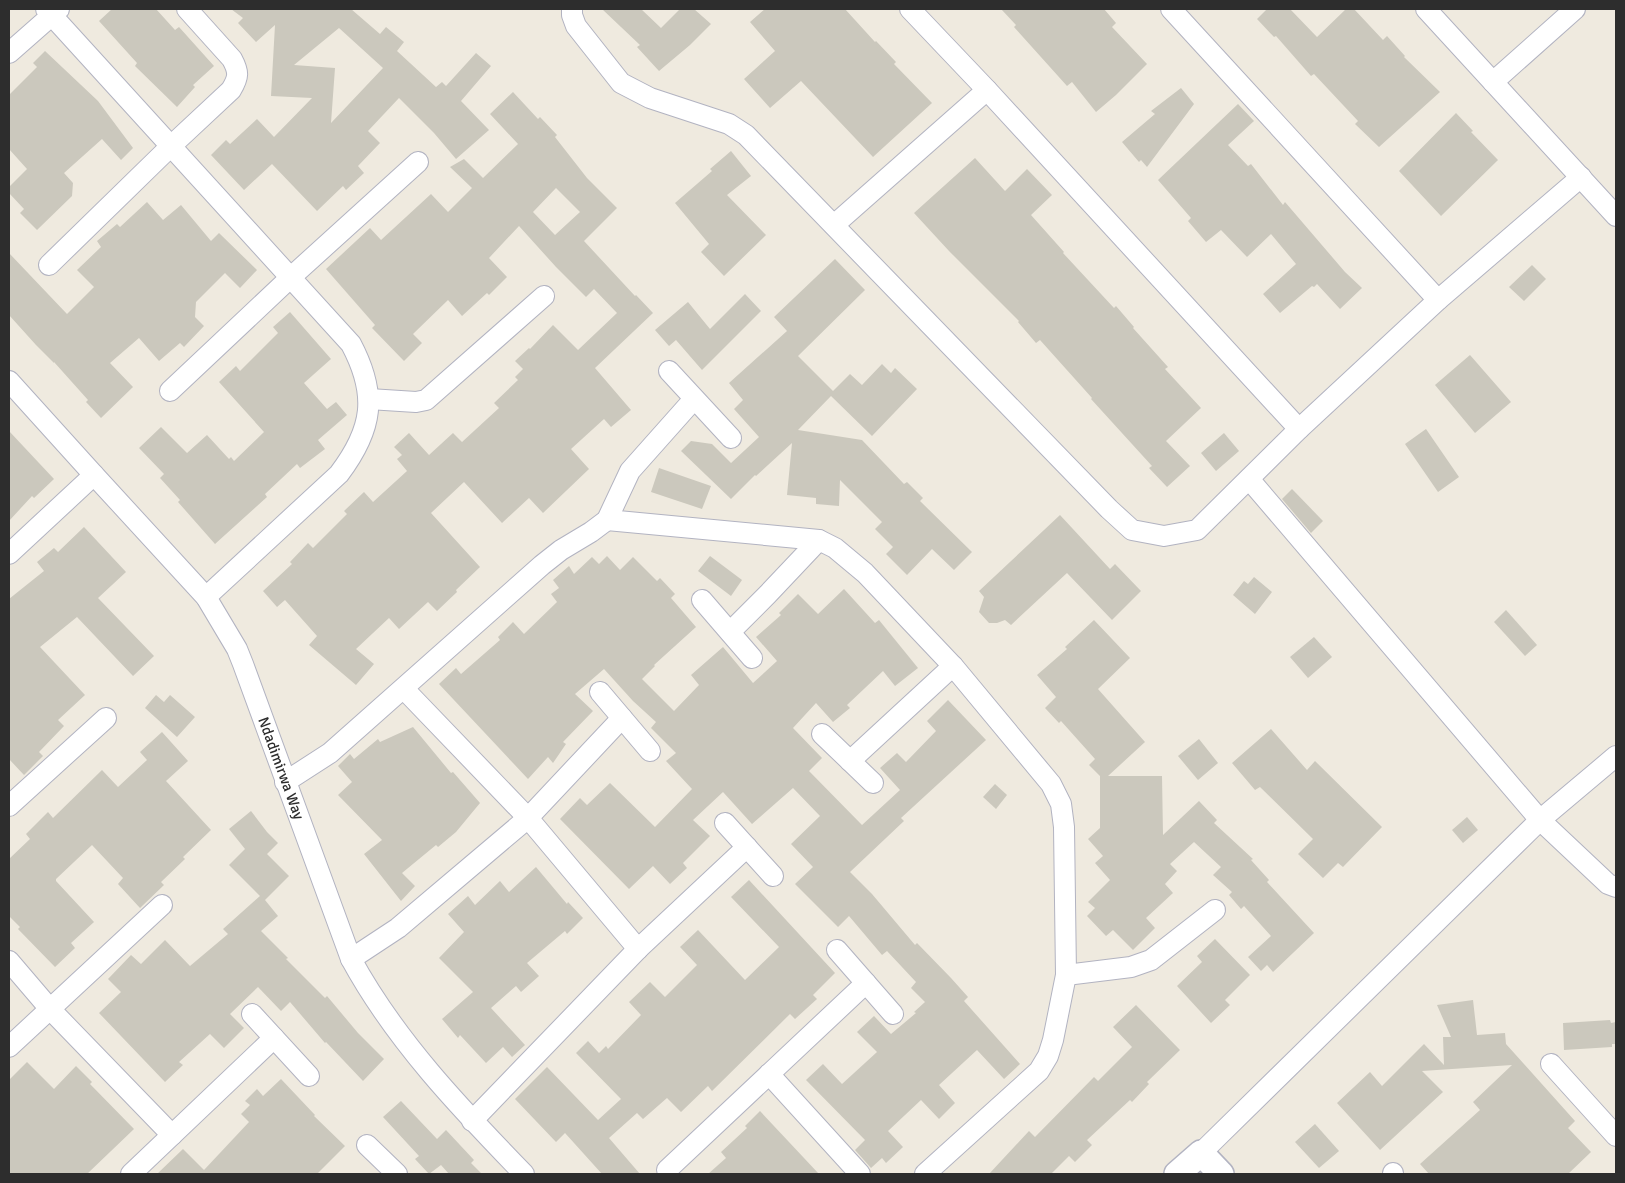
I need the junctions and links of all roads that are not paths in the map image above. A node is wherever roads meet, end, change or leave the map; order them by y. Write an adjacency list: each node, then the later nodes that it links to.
1 (187, 9): 11 (street)
2 (572, 9): 15 (street)
3 (910, 9): 10 (street)
4 (1171, 9): 19 (street)
5 (1426, 9): 9 (street)
6 (1575, 9): 9 (street)
7 (52, 11): 8 (street); 11 (street)
8 (9, 53)
9 (1493, 82): 13 (street)
10 (987, 90): 15 (street); 25 (street)
11 (171, 146): 16 (street); 17 (street)
12 (418, 162): 17 (street)
13 (1581, 177): 14 (street); 19 (street)
14 (1616, 216)
15 (834, 225): 28 (street)
16 (49, 265)
17 (290, 278): 22 (street); 23 (street)
18 (544, 296): 23 (street)
19 (1438, 300): 25 (street)
20 (669, 372): 24 (street)
21 (9, 381): 27 (street, Ndadimirwa Way)
22 (170, 391)
23 (369, 399): 32 (street)
24 (694, 399): 26 (street); 29 (street)
25 (1300, 429): 28 (street)
26 (731, 438)
27 (94, 476): 31 (street); 32 (street, Ndadimirwa Way)
28 (1249, 479): 49 (street)
29 (607, 520): 30 (street); 37 (street)
30 (819, 540): 34 (street); 36 (street)
31 (9, 554)
32 (206, 597): 45 (street, Ndadimirwa Way)
33 (702, 600): 34 (street)
34 (730, 632): 35 (street)
35 (752, 658)
36 (953, 666): 44 (street); 60 (street)
37 (404, 689): 45 (street); 48 (street)
38 (600, 692): 40 (street)
39 (106, 718): 47 (street)
40 (622, 718): 42 (street); 48 (street)
41 (822, 734): 44 (street)
42 (650, 751)
43 (1616, 756): 49 (street)
44 (850, 761): 46 (street)
45 (285, 782): 58 (street, Ndadimirwa Way)
46 (873, 783)
47 (9, 806)
48 (528, 818): 56 (street); 58 (street)
49 (1540, 820): 53 (street); 74 (street)
50 (725, 823): 51 (street)
51 (747, 847): 52 (street); 56 (street)
52 (773, 876)
53 (1616, 887)
54 (162, 905): 62 (street)
55 (1215, 910): 60 (street)
56 (638, 949): 70 (street)
57 (837, 950): 61 (street)
58 (351, 959): 70 (street, Ndadimirwa Way)
59 (9, 961): 62 (street)
60 (1066, 975): 80 (street)
61 (866, 983): 64 (street); 68 (street)
62 (50, 1009): 66 (street); 71 (street)
63 (252, 1014): 65 (street)
64 (892, 1014)
65 (274, 1038): 69 (street); 71 (street)
66 (9, 1047)
67 (1551, 1064): 72 (street)
68 (769, 1074): 75 (street); 79 (street)
69 (309, 1076)
70 (472, 1121): 78 (street, Ndadimirwa Way)
71 (172, 1135): 77 (street)
72 (1616, 1136)
73 (367, 1144): 76 (street)
74 (1201, 1153): 81 (street); 82 (street)
75 (667, 1170)
76 (394, 1173)
77 (131, 1174)
78 (524, 1174)
79 (860, 1174)
80 (925, 1174)
81 (1177, 1174)
82 (1221, 1174)

